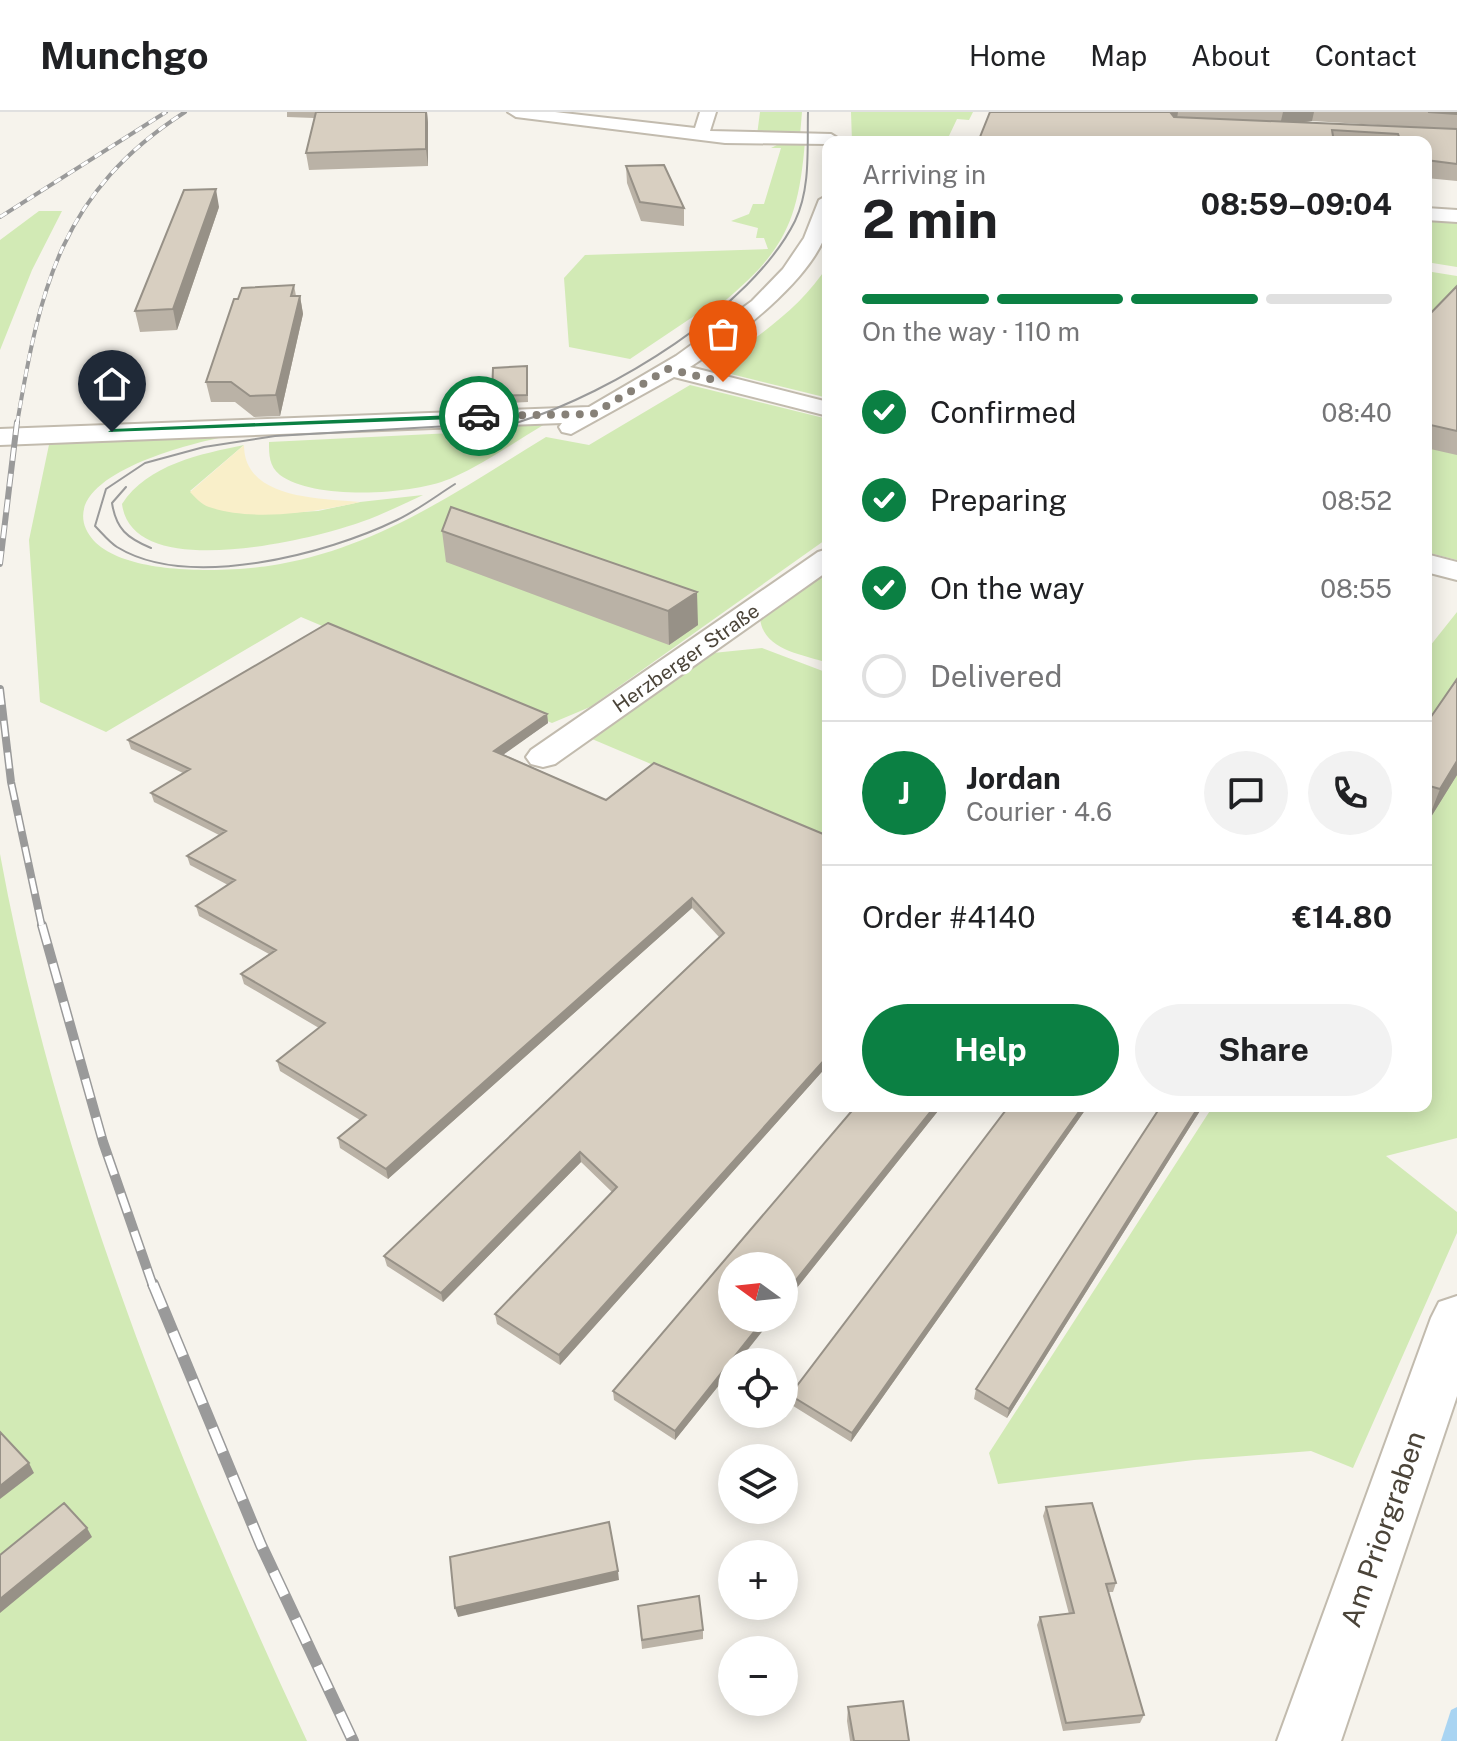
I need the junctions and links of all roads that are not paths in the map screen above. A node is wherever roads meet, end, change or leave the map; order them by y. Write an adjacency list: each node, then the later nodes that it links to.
1 (516, 112): 3 (street)
2 (708, 112): 3 (street)
3 (701, 134): 4 (street)
4 (831, 135)
5 (1432, 214): 7 (street)
6 (822, 216): 8 (street)
7 (1457, 216)
8 (668, 369): 9 (street); 10 (street)
9 (822, 408)
10 (0, 437)
11 (822, 562): 14 (street, Herzberger Straße)
12 (1432, 565): 13 (street)
13 (1457, 571)
14 (543, 757)
15 (1457, 1318): 16 (street, Am Priorgraben)
16 (1309, 1741)

